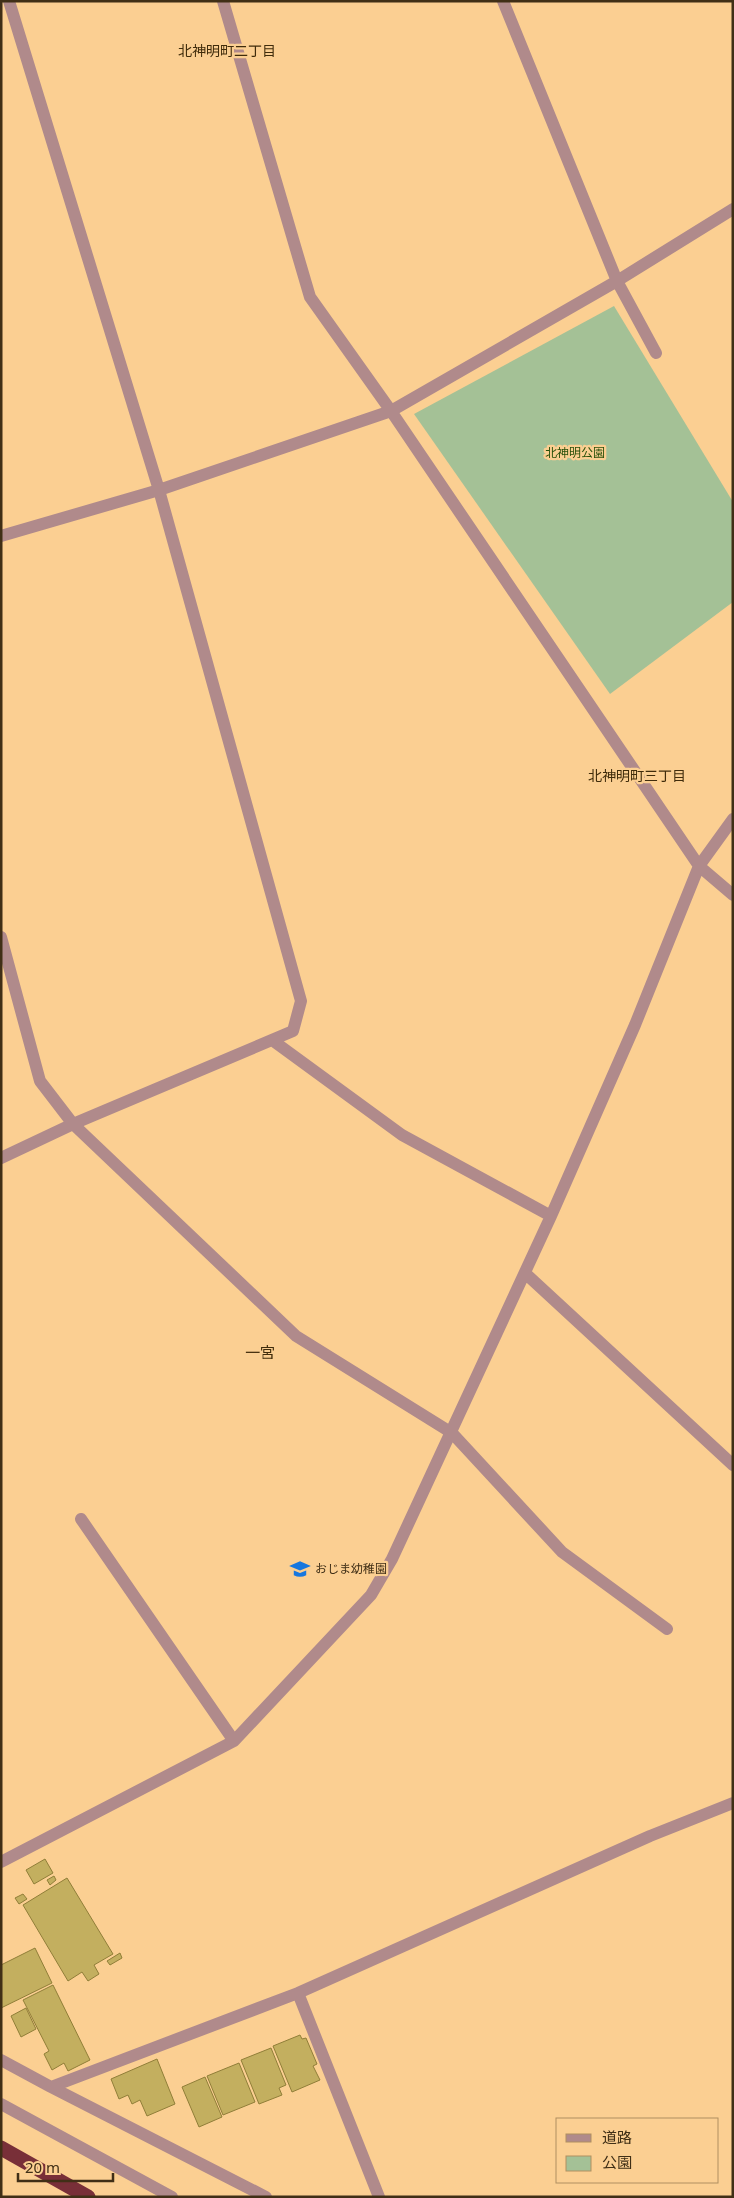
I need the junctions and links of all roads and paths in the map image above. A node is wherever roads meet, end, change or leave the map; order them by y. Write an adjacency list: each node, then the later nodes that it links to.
1 (223, 1): 7 (street)
2 (503, 1): 5 (street)
3 (9, 3): 8 (street)
4 (733, 209): 5 (street)
5 (617, 282): 6 (street); 7 (street)
6 (656, 352)
7 (391, 411): 8 (street); 11 (street)
8 (159, 490): 9 (street); 14 (street)
9 (1, 536)
10 (733, 819): 11 (street)
11 (699, 866): 12 (street); 17 (street)
12 (733, 894)
13 (1, 937): 15 (street)
14 (272, 1040): 15 (street); 17 (street)
15 (73, 1124): 16 (street); 19 (street)
16 (1, 1158)
17 (550, 1216): 18 (street)
18 (525, 1273): 19 (street); 20 (street)
19 (452, 1433): 22 (street); 23 (street)
20 (730, 1459)
21 (81, 1519): 23 (street)
22 (667, 1630)
23 (234, 1741): 25 (street)
24 (733, 1803): 26 (street)
25 (1, 1862)
26 (298, 1993): 28 (street); 34 (street)
27 (1, 2060): 28 (street)
28 (51, 2087): 33 (street)
29 (1, 2104): 32 (street)
30 (1, 2148): 31 (highway)
31 (88, 2197)
32 (172, 2197)
33 (266, 2197)
34 (379, 2197)

